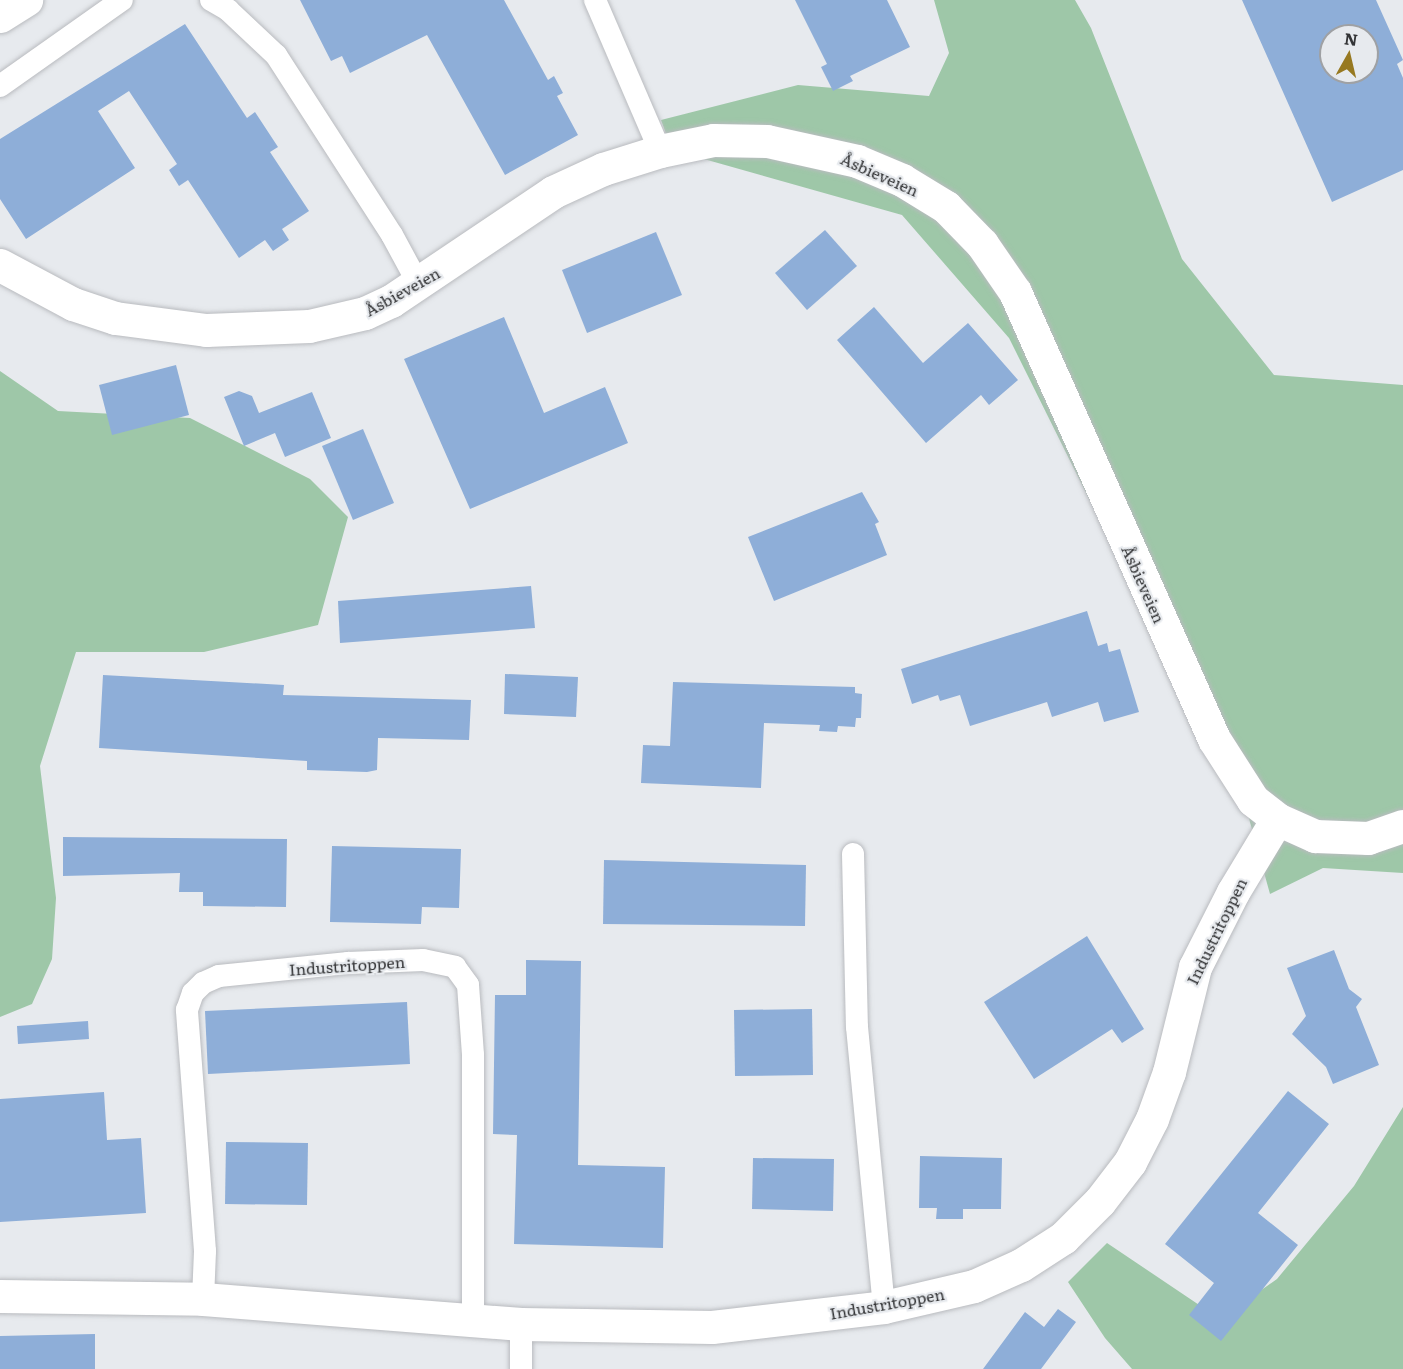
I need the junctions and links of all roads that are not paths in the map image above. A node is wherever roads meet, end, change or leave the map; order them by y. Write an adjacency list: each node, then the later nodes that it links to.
1 (26, 0): 5 (main road)
2 (122, 0): 6 (street)
3 (211, 0): 9 (street)
4 (595, 0): 7 (street)
5 (0, 16)
6 (0, 86)
7 (660, 151): 9 (main road, Åsbieveien); 10 (main road, Åsbieveien)
8 (0, 265): 9 (main road, Åsbieveien)
9 (419, 285)
10 (1277, 819): 11 (main road, Åsbieveien); 15 (main road, Industritoppen)
11 (1403, 826)
12 (853, 854): 15 (street)
13 (0, 1296): 14 (main road, Industritoppen)
14 (203, 1299): 16 (main road, Industritoppen); 16 (street, Industritoppen)
15 (884, 1307): 17 (main road, Industritoppen)
16 (473, 1322): 17 (main road, Industritoppen)
17 (521, 1324): 18 (street)
18 (521, 1369)

